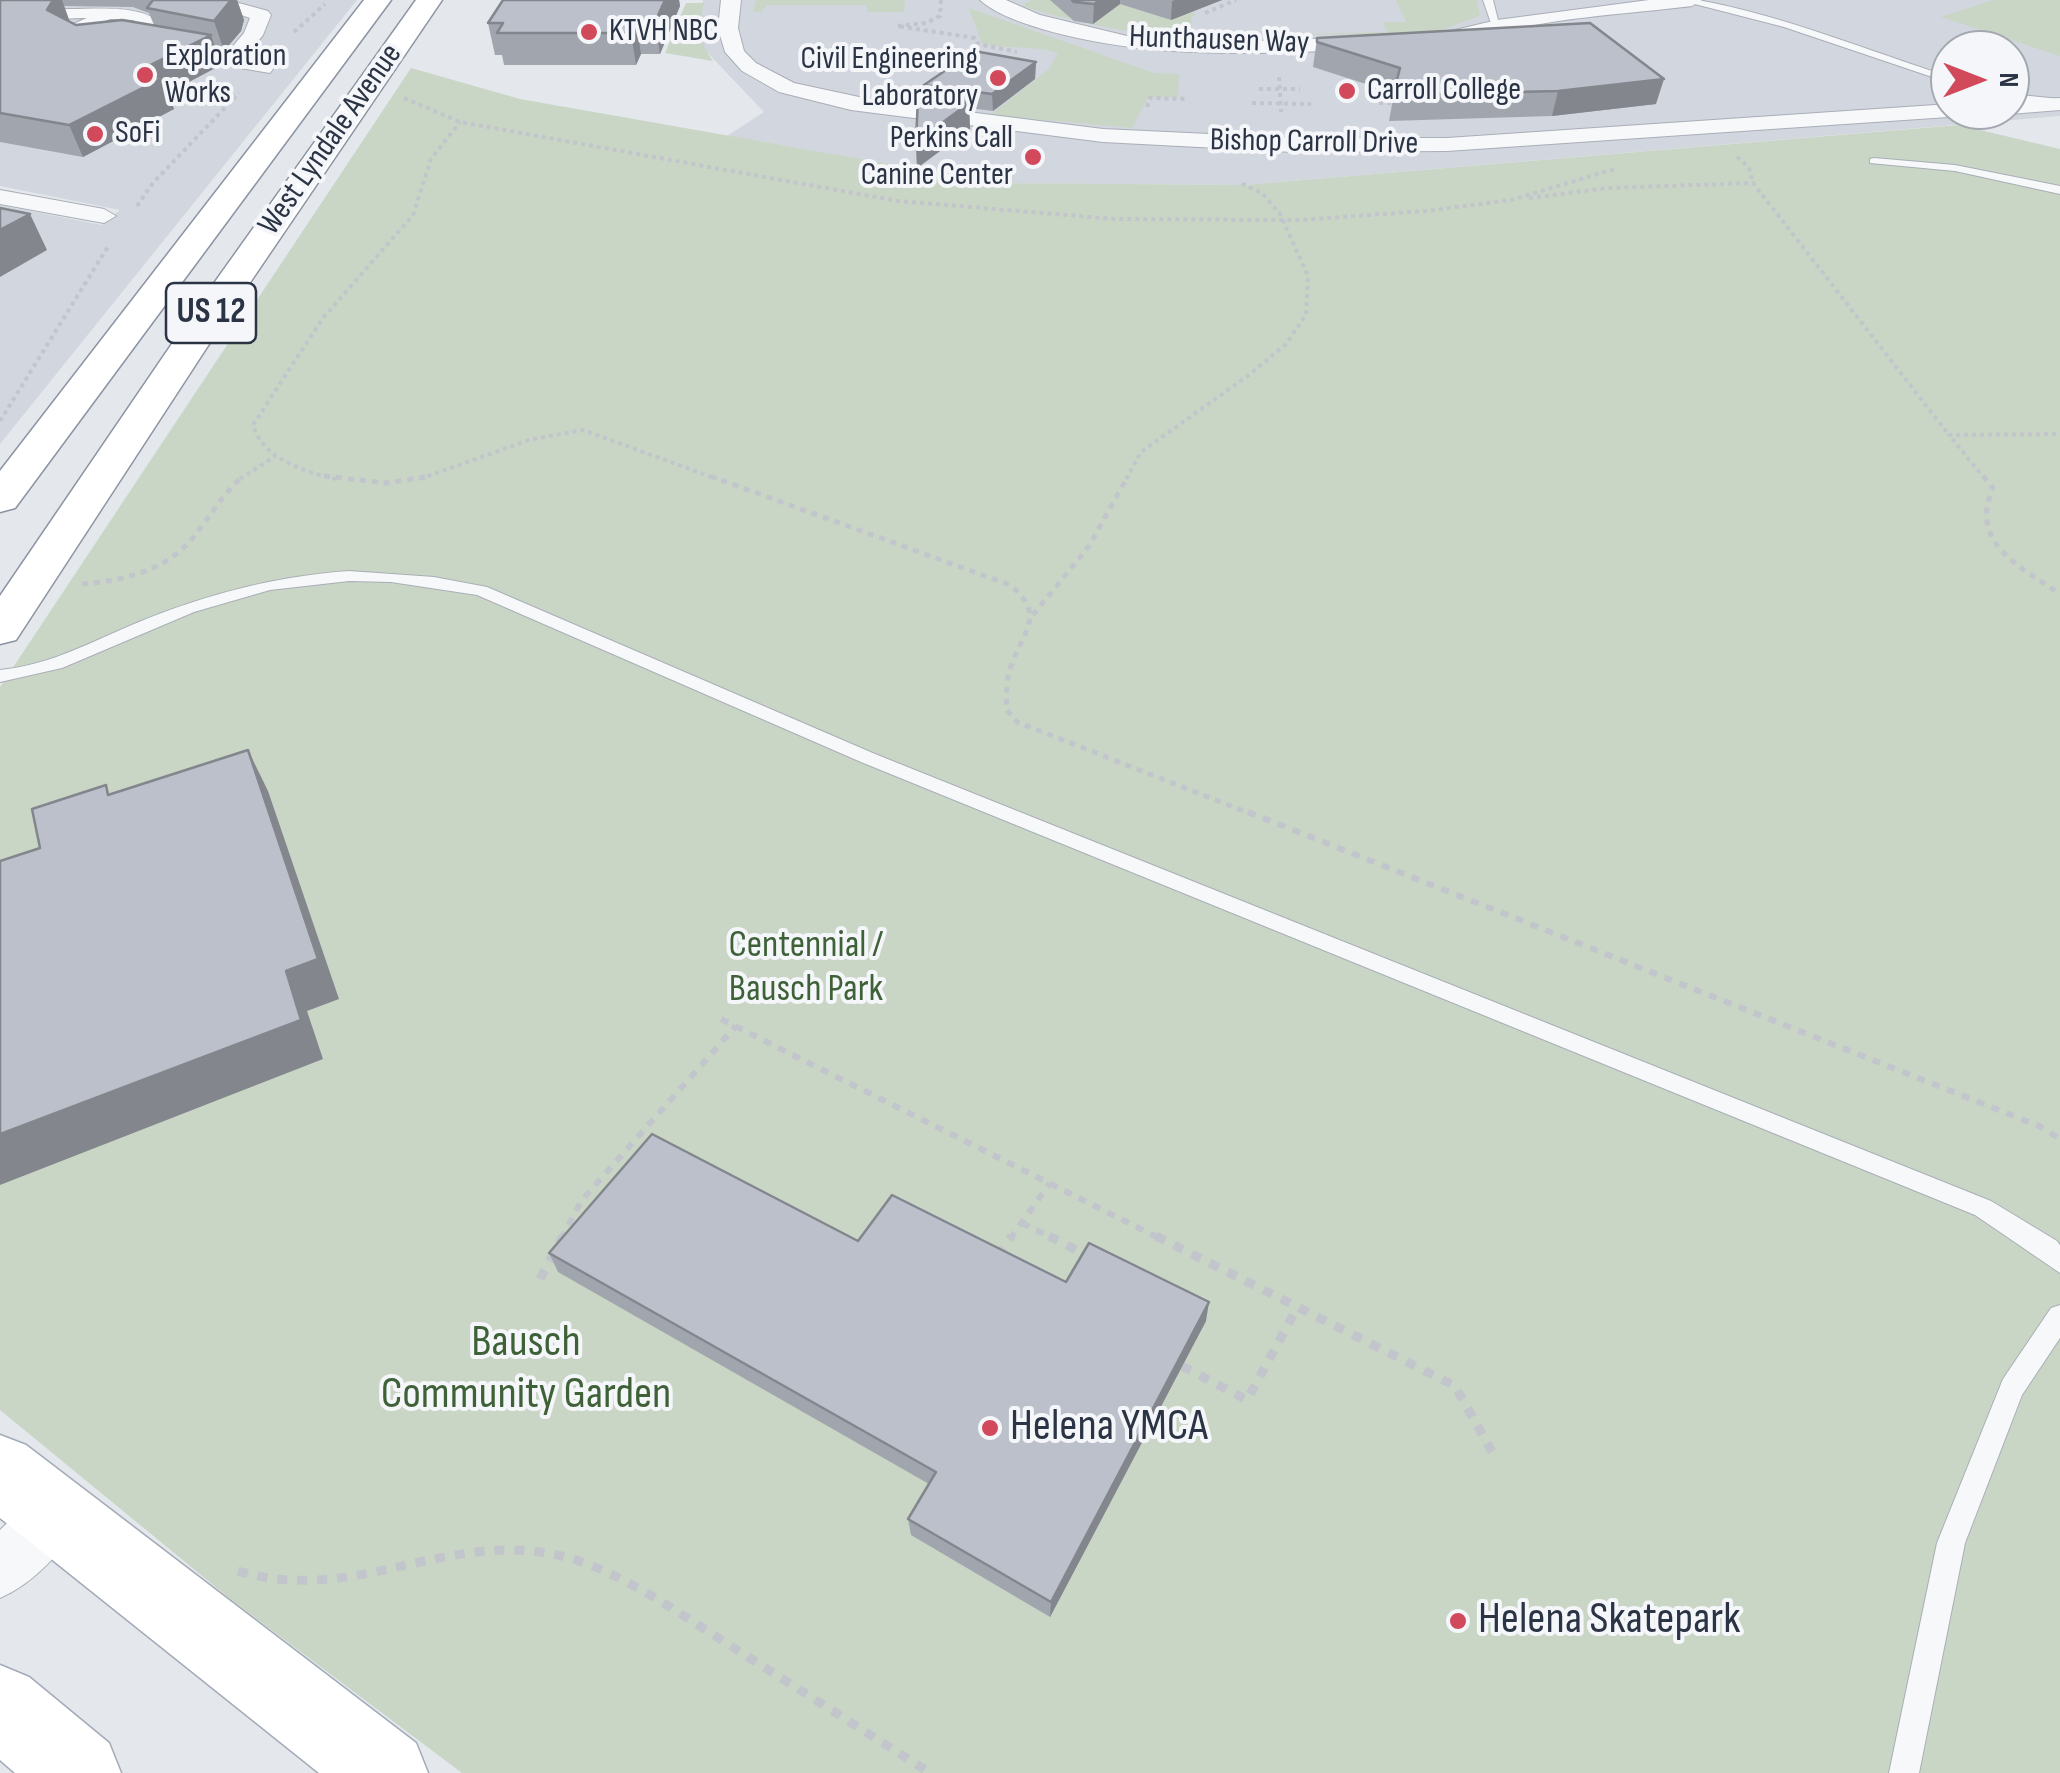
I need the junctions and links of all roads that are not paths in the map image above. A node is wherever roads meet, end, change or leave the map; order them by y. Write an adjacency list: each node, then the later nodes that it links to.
1 (206, 0): 15 (street)
2 (378, 0): 25 (main road, West Lyndale Avenue / US 12)
3 (429, 0): 26 (main road, West Lyndale Avenue / US 12)
4 (732, 0): 20 (street, Bishop Carroll Drive)
5 (990, 0): 12 (street, Hunthausen Way)
6 (1488, 0): 12 (lane)
7 (1690, 0): 12 (street, Hunthausen Way); 16 (lane)
8 (0, 16): 10 (street)
9 (104, 17): 10 (street); 13 (street); 13 (street)
10 (30, 21): 11 (street)
11 (0, 25)
12 (1498, 26)
13 (133, 40): 14 (street)
14 (166, 46)
15 (263, 69)
16 (1930, 74)
17 (2030, 99): 18 (lane)
18 (2060, 103): 19 (street)
19 (2030, 106)
20 (1930, 112)
21 (1874, 161): 22 (lane)
22 (2060, 190)
23 (0, 197): 24 (street)
24 (104, 216)
25 (0, 499)
26 (0, 630)
27 (0, 676): 28 (lane)
28 (2060, 1262)
29 (2060, 1316): 35 (lane)
30 (27, 1493): 31 (street); 34 (main road)
31 (0, 1570)
32 (0, 1706): 33 (main road)
33 (79, 1773)
34 (386, 1773)
35 (1904, 1773)

